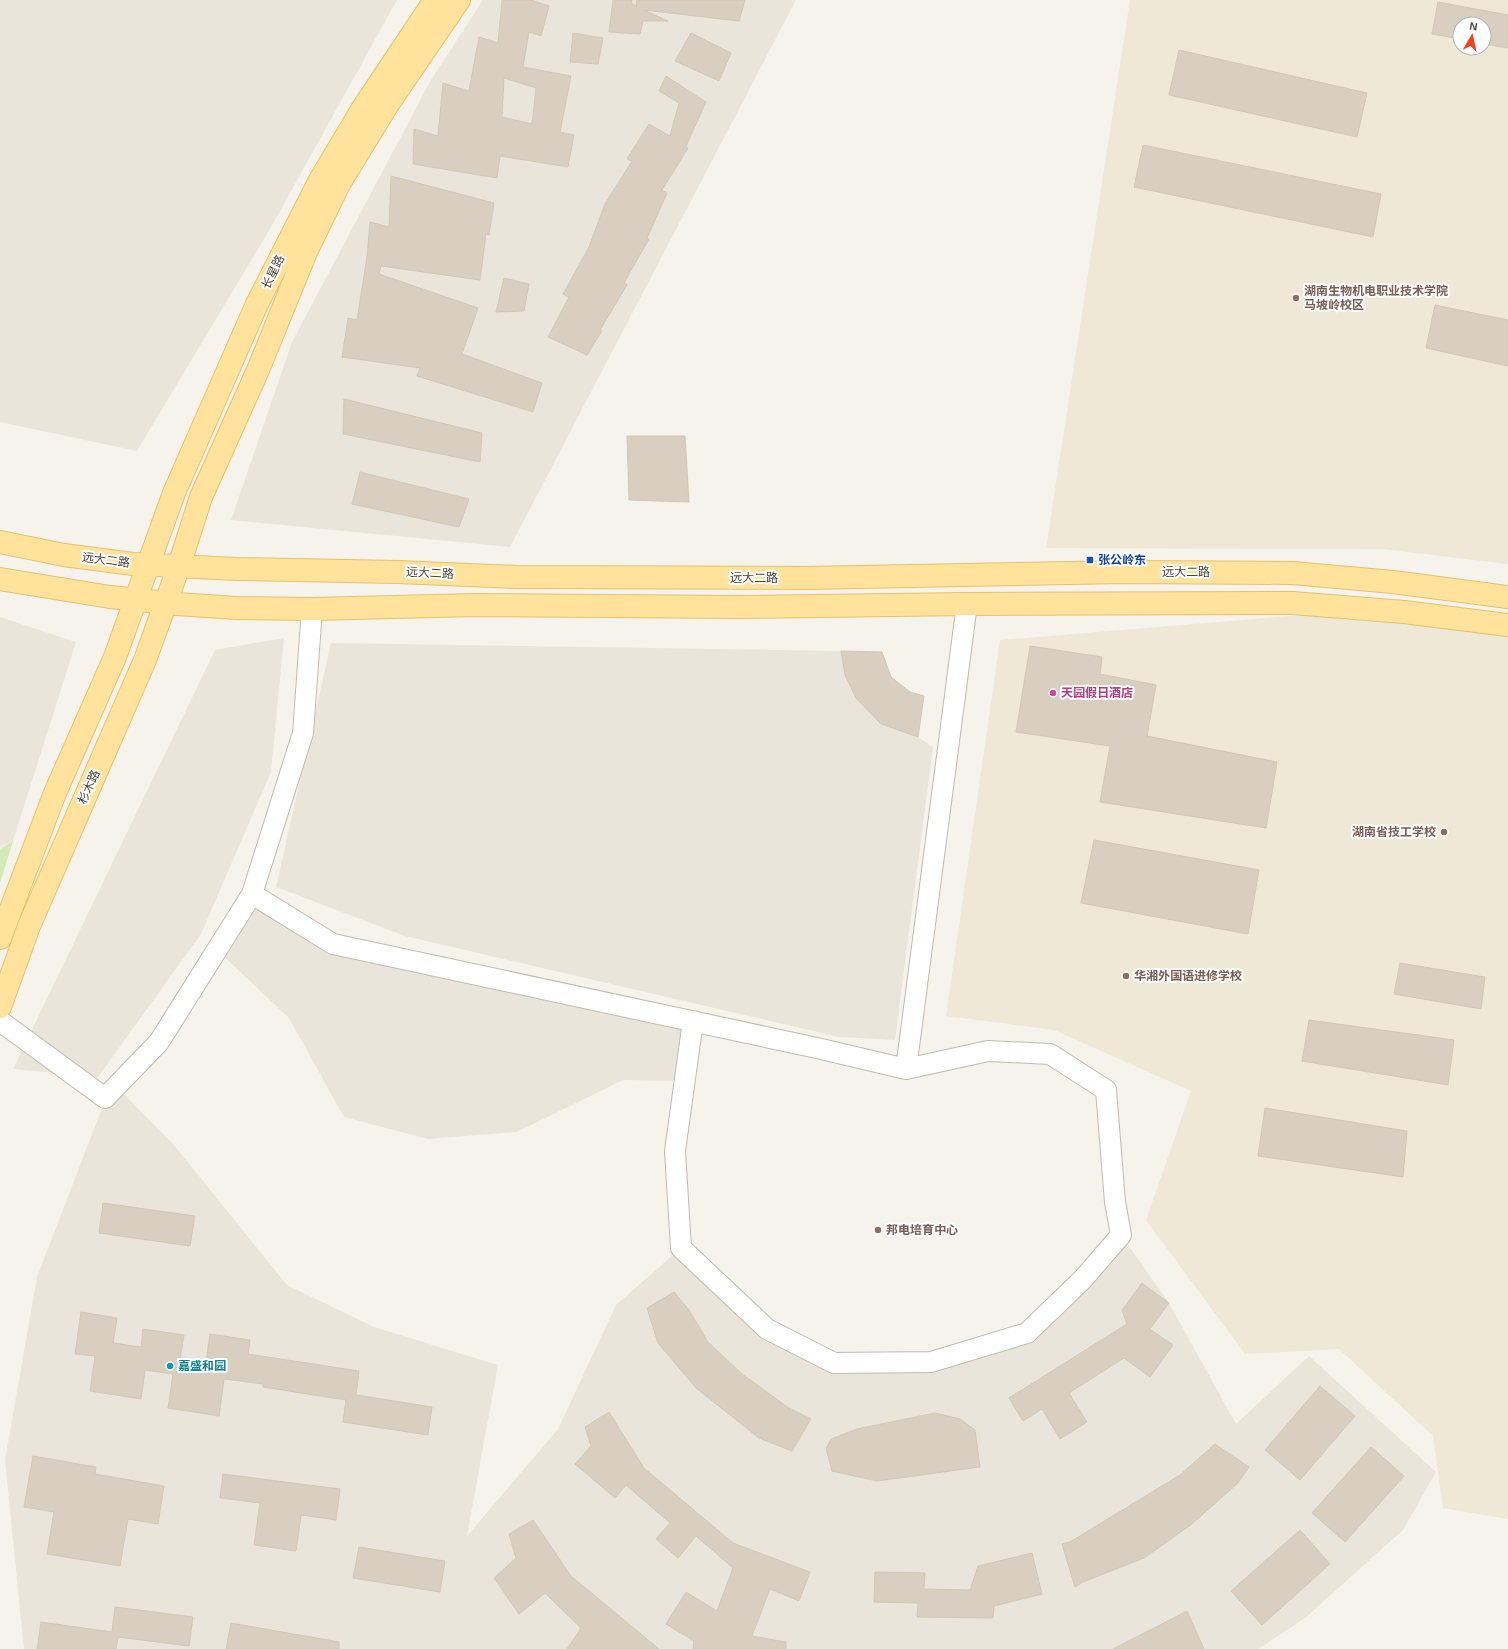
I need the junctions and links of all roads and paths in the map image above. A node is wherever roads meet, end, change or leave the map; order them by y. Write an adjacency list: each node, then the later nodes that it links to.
1 (435, 0): 4 (main road, 长星路)
2 (459, 0): 5 (main road, 长星路)
3 (0, 542): 4 (main road, 远大二路)
4 (149, 564): 5 (main road, 远大二路); 8 (main road)
5 (178, 566): 7 (main road, 远大二路); 9 (main road, 杉木路)
6 (0, 579): 8 (main road)
7 (1508, 596)
8 (136, 600): 9 (main road); 14 (main road)
9 (165, 603): 11 (main road); 15 (main road, 杉木路)
10 (967, 604): 11 (main road); 12 (main road); 18 (street)
11 (312, 609): 13 (street)
12 (1508, 625)
13 (252, 894): 16 (street); 17 (street)
14 (0, 938)
15 (0, 1007)
16 (0, 1021)
17 (693, 1021): 18 (street); 18 (street)
18 (906, 1069)

